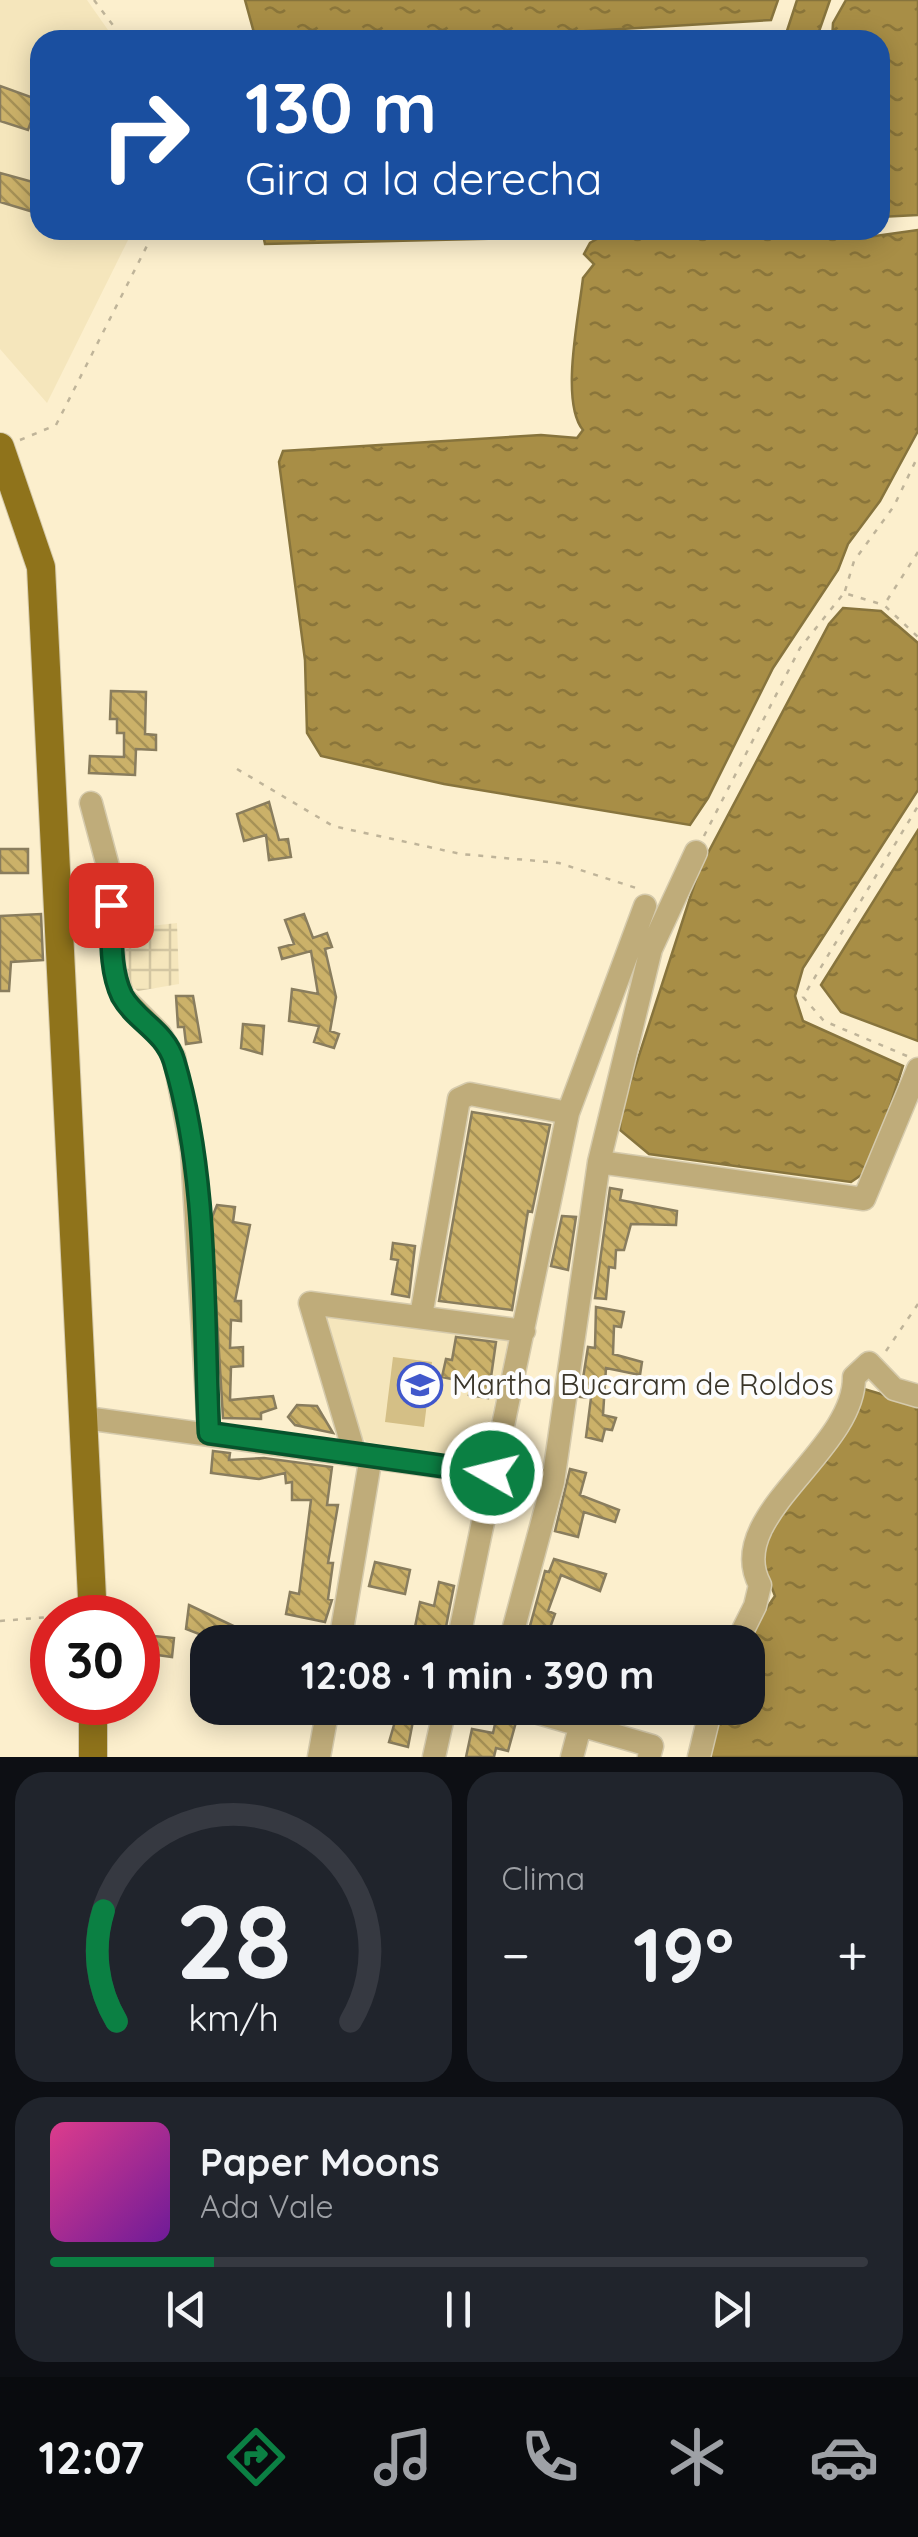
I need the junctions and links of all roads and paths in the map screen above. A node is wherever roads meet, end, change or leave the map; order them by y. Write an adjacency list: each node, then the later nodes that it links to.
1 (94, 0): 2 (path)
2 (116, 30)
3 (150, 240): 4 (path)
4 (0, 448): 24 (main road)
5 (918, 456): 7 (path)
6 (918, 552): 8 (path)
7 (844, 592): 8 (path); 13 (path)
8 (884, 604): 9 (path)
9 (918, 636)
10 (238, 769): 14 (path)
11 (91, 803): 25 (street)
12 (918, 806): 15 (path)
13 (696, 852): 18 (street)
14 (645, 906): 17 (street)
15 (918, 1060)
16 (918, 1069): 18 (street)
17 (568, 1112): 20 (street); 21 (street)
18 (600, 1162): 28 (street)
19 (918, 1304): 22 (path)
20 (421, 1316): 21 (street); 26 (street)
21 (524, 1332): 27 (street)
22 (869, 1364): 23 (street); 35 (street)
23 (918, 1396)
24 (86, 1418): 25 (street); 29 (main road)
25 (209, 1433): 26 (street)
26 (363, 1455): 27 (street); 32 (street)
27 (492, 1473): 28 (street); 33 (street)
28 (554, 1482): 34 (street)
29 (92, 1595)
30 (30, 1619): 31 (path)
31 (0, 1621)
32 (342, 1625)
33 (461, 1625)
34 (515, 1625)
35 (745, 1625)
36 (93, 1725): 42 (main road)
37 (325, 1725): 43 (street)
38 (441, 1725): 44 (street)
39 (580, 1725): 45 (street)
40 (603, 1725): 46 (street)
41 (707, 1725): 47 (street)
42 (93, 1757)
43 (319, 1757)
44 (434, 1757)
45 (572, 1757)
46 (649, 1757)
47 (699, 1757)

